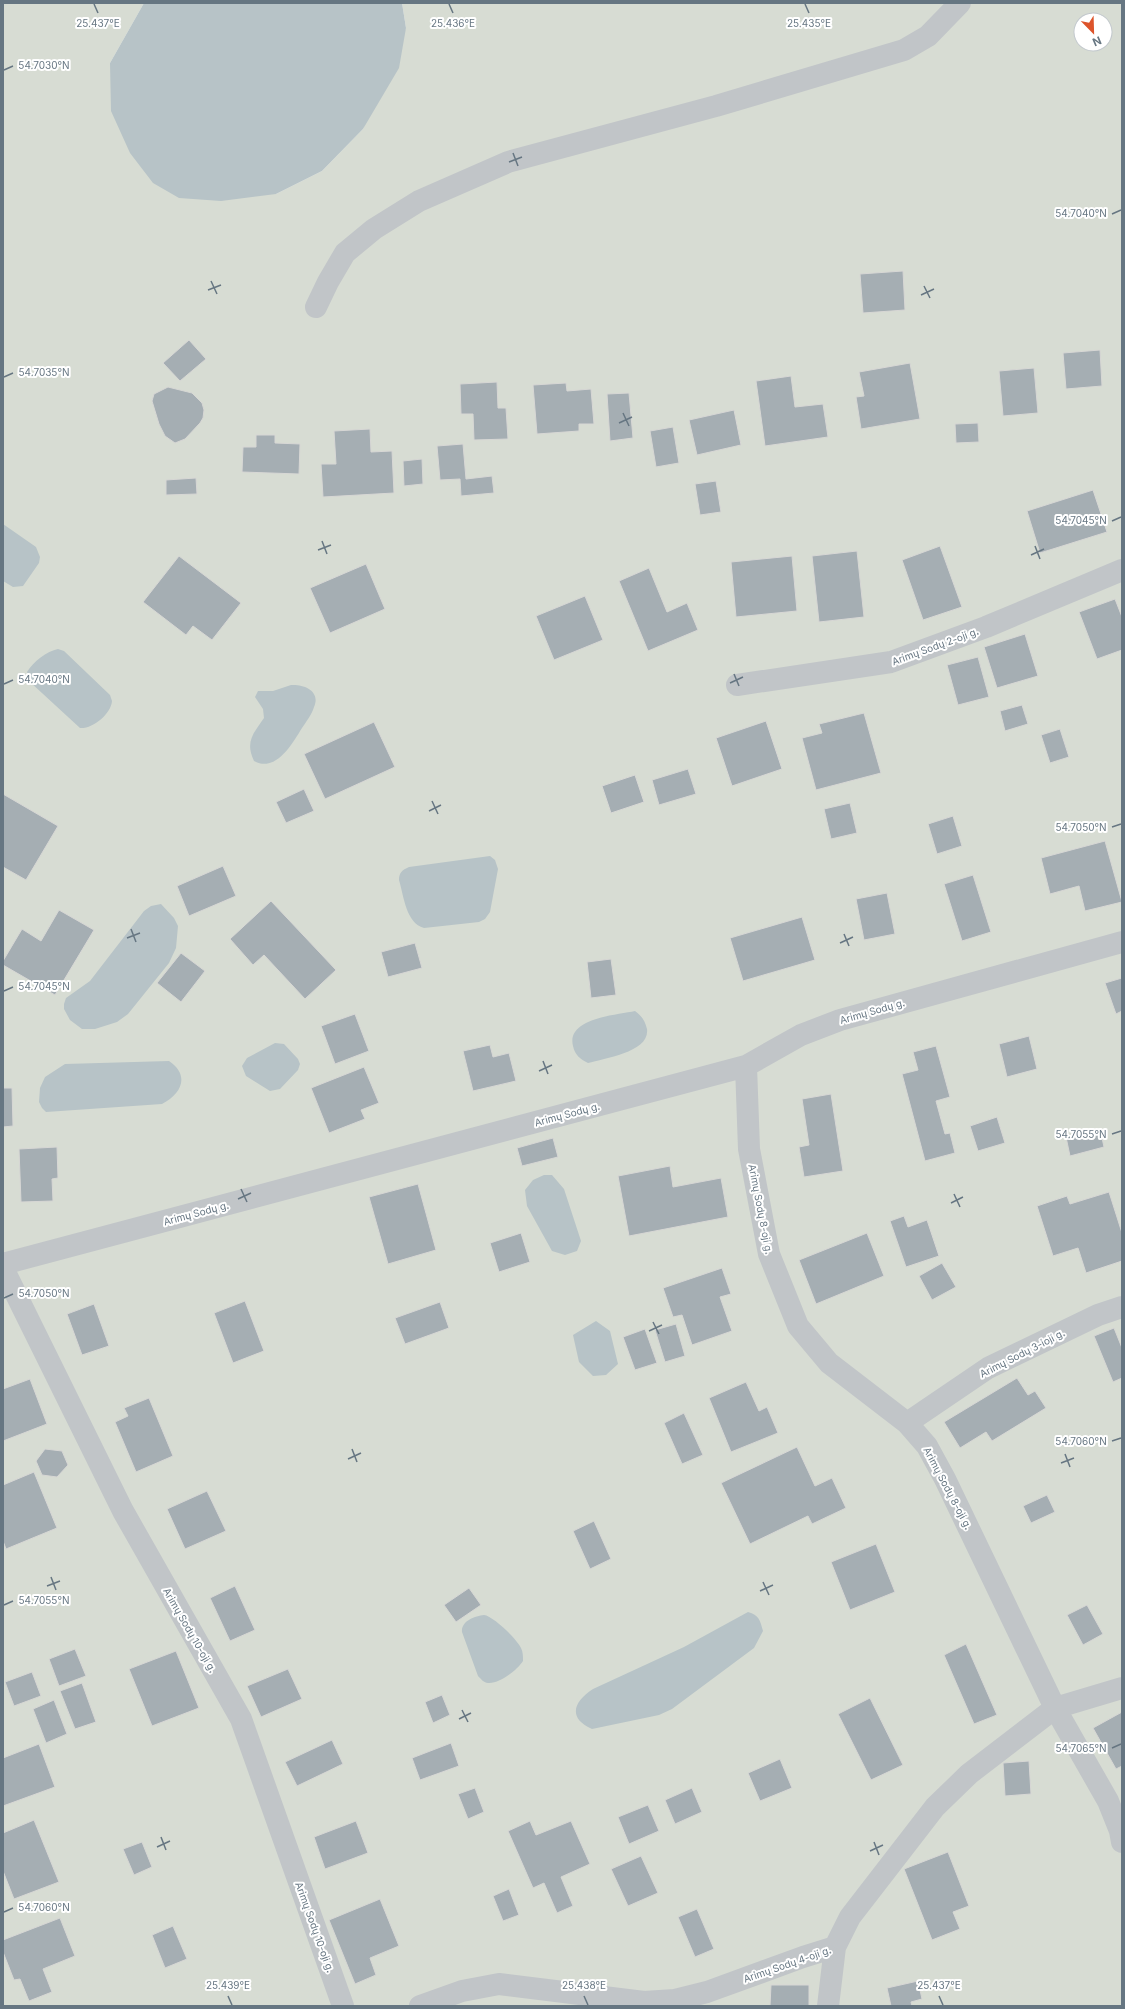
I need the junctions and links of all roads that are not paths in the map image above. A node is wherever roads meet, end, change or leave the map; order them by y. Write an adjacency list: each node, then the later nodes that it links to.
1 (960, 3): 2 (street)
2 (316, 307)
3 (1122, 570): 4 (street, Arimų Sodų 2-oji g.)
4 (737, 685)
5 (1122, 942): 6 (street, Arimų Sodų g.)
6 (746, 1066): 7 (street, Arimų Sodų g.); 10 (street, Arimų Sodų 8-oji g.)
7 (3, 1264)
8 (3, 1268): 15 (street, Arimų Sodų 10-oji g.)
9 (1122, 1307): 10 (street, Arimų Sodų 3-ioji g.)
10 (907, 1423): 12 (street, Arimų Sodų 8-oji g.)
11 (1122, 1688): 12 (street, Arimų Sodų 4-oji g.)
12 (1056, 1708): 13 (street, Arimų Sodų 8-oji g.); 14 (street, Arimų Sodų 4-oji g.)
13 (1122, 1842)
14 (835, 1947): 16 (street, Arimų Sodų 4-oji g.); 17 (street)
15 (343, 2006)
16 (420, 2006)
17 (828, 2006)

